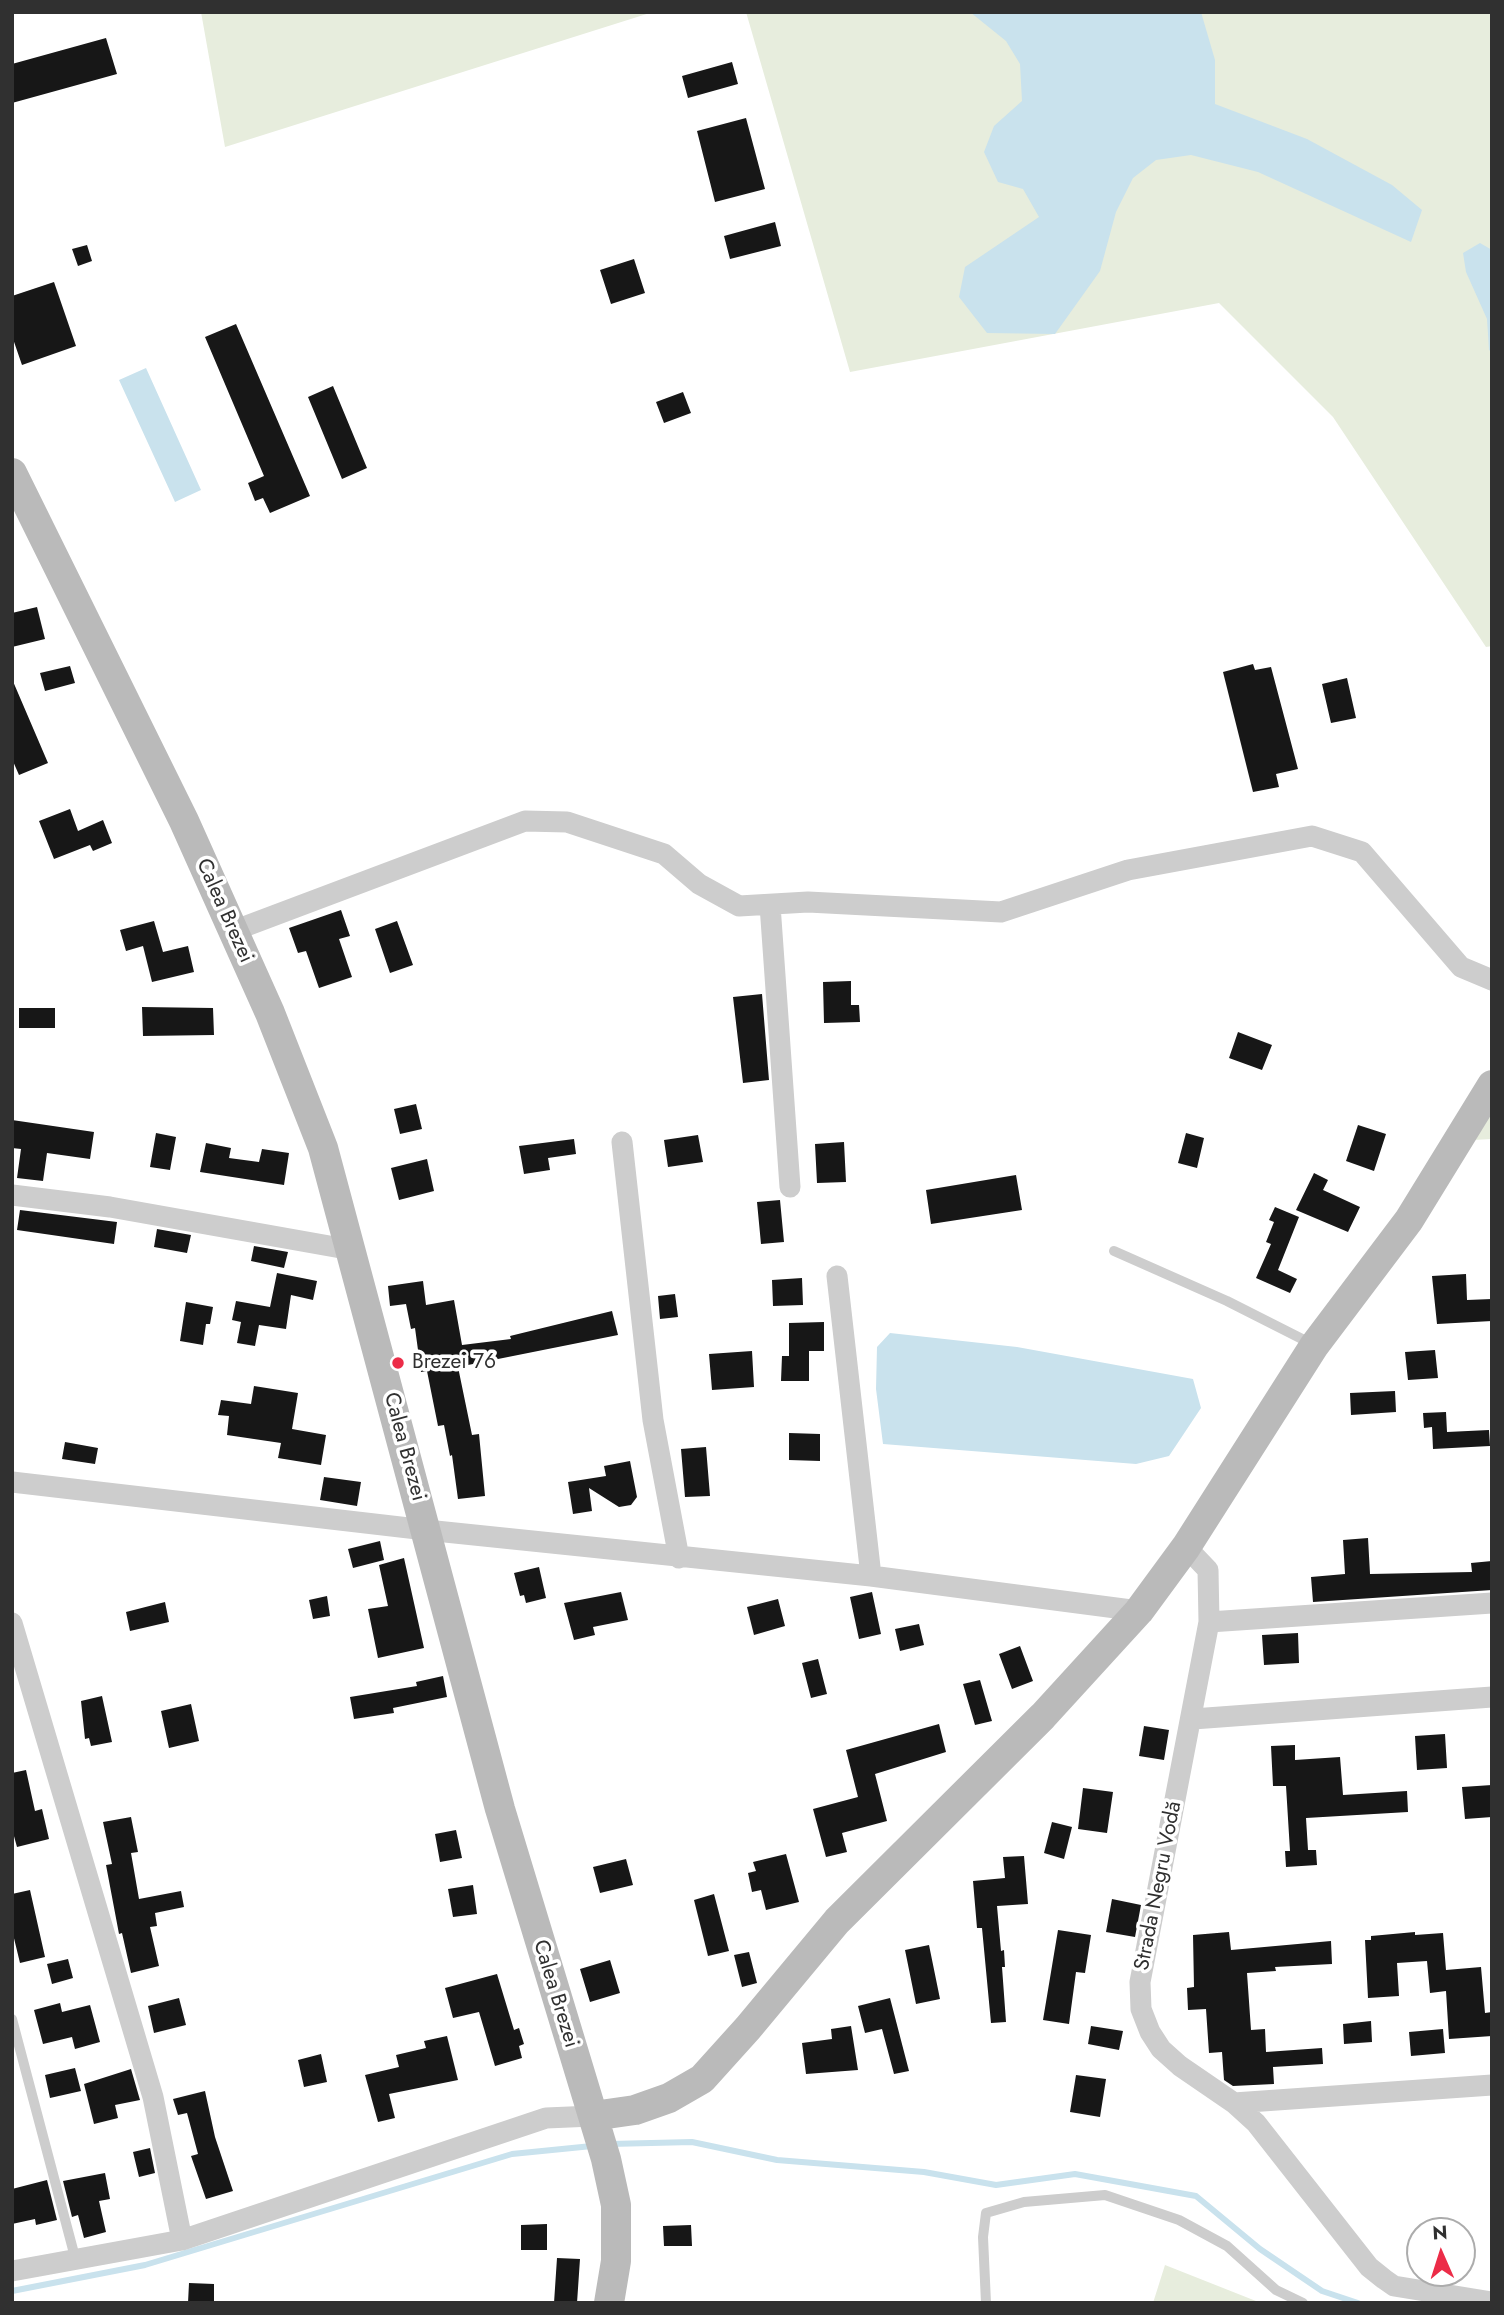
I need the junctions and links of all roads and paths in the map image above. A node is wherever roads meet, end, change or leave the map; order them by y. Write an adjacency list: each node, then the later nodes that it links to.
1 (12, 473): 3 (street, Calea Brezei)
2 (770, 905): 3 (street); 4 (street); 7 (street)
3 (233, 931): 9 (street, Calea Brezei)
4 (1492, 980)
5 (1492, 1085): 12 (street)
6 (622, 1142): 16 (street)
7 (790, 1187)
8 (12, 1195): 9 (street)
9 (352, 1250): 14 (street, Calea Brezei)
10 (1114, 1251): 12 (lane)
11 (837, 1276): 17 (street)
12 (1314, 1346): 15 (street)
13 (12, 1482): 14 (street)
14 (426, 1530): 16 (street); 27 (street, Calea Brezei)
15 (1186, 1547): 19 (street); 20 (street, Strada Negru Vodă)
16 (679, 1558): 17 (street)
17 (871, 1576): 19 (street)
18 (1492, 1603): 20 (street)
19 (1139, 1611): 27 (street)
20 (1209, 1622): 23 (street, Strada Negru Vodă)
21 (12, 1623): 28 (street)
22 (1492, 1698): 23 (street)
23 (1193, 1719): 26 (street, Strada Negru Vodă)
24 (12, 2019): 29 (lane)
25 (1492, 2085): 26 (street)
26 (1234, 2103): 31 (street, Strada Negru Vodă)
27 (593, 2116): 28 (street); 32 (street, Calea Brezei)
28 (182, 2240): 29 (street)
29 (76, 2261): 30 (street)
30 (12, 2271)
31 (1492, 2302)
32 (609, 2303)
33 (986, 2303): 34 (lane)
34 (1303, 2303)

